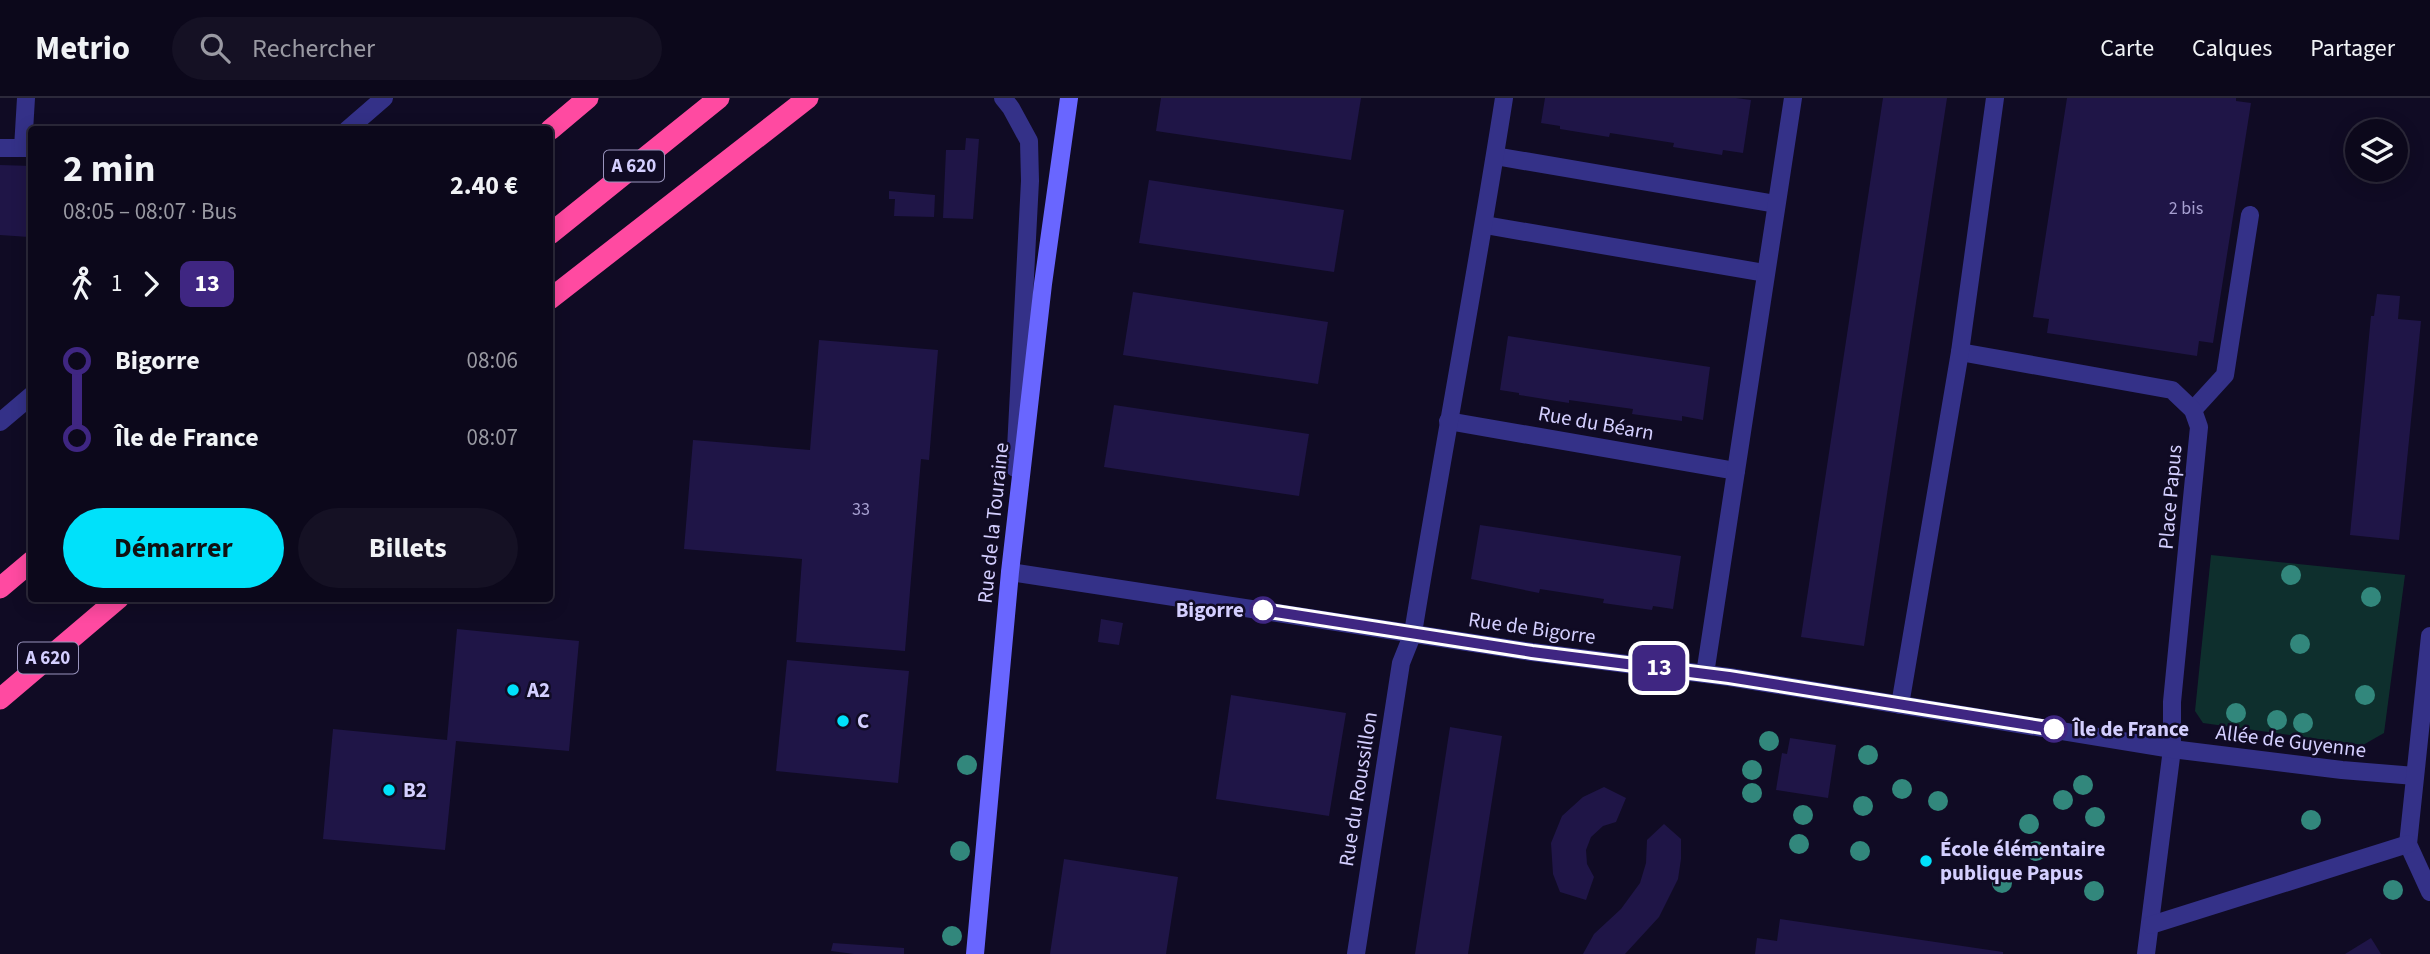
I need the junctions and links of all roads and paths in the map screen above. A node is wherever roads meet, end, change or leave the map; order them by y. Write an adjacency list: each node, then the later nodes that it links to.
1 (26, 98): 14 (street)
2 (384, 98): 11 (street)
3 (588, 98): 12 (highway)
4 (719, 98): 19 (highway, A 620)
5 (808, 98): 21 (highway)
6 (1003, 98): 29 (street)
7 (1069, 98): 29 (street, Rue de la Touraine)
8 (1504, 98): 15 (street)
9 (1793, 98): 16 (street)
10 (1995, 98): 22 (street)
11 (352, 126)
12 (553, 128)
13 (0, 148): 14 (street)
14 (27, 148)
15 (1495, 156): 16 (street); 18 (street)
16 (1776, 204): 20 (street)
17 (2250, 215): 24 (street)
18 (1485, 225): 20 (street); 26 (street)
19 (553, 232)
20 (1765, 273): 27 (street)
21 (553, 297)
22 (1960, 352): 24 (street); 36 (street)
23 (28, 398): 25 (street)
24 (2193, 410): 37 (street, Place Papus)
25 (1, 420)
26 (1448, 421): 27 (street, Rue du Béarn); 32 (street)
27 (1736, 471): 34 (street)
28 (28, 564): 30 (highway)
29 (1010, 572): 32 (street, Rue de Bigorre); 42 (street, Rue de la Touraine)
30 (0, 588)
31 (113, 602): 35 (highway, A 620)
32 (1413, 633): 34 (street, Rue de Bigorre); 43 (street, Rue du Roussillon)
33 (2430, 636): 38 (street)
34 (1705, 674): 36 (street, Rue de Bigorre)
35 (0, 699)
36 (1900, 705): 37 (street, Rue de Bigorre)
37 (2172, 749): 38 (street, Allée de Guyenne); 41 (street)
38 (2415, 776): 39 (street)
39 (2409, 844): 40 (street); 41 (street)
40 (2430, 892)
41 (2151, 925): 44 (street)
42 (975, 954)
43 (1356, 954)
44 (2146, 954)

